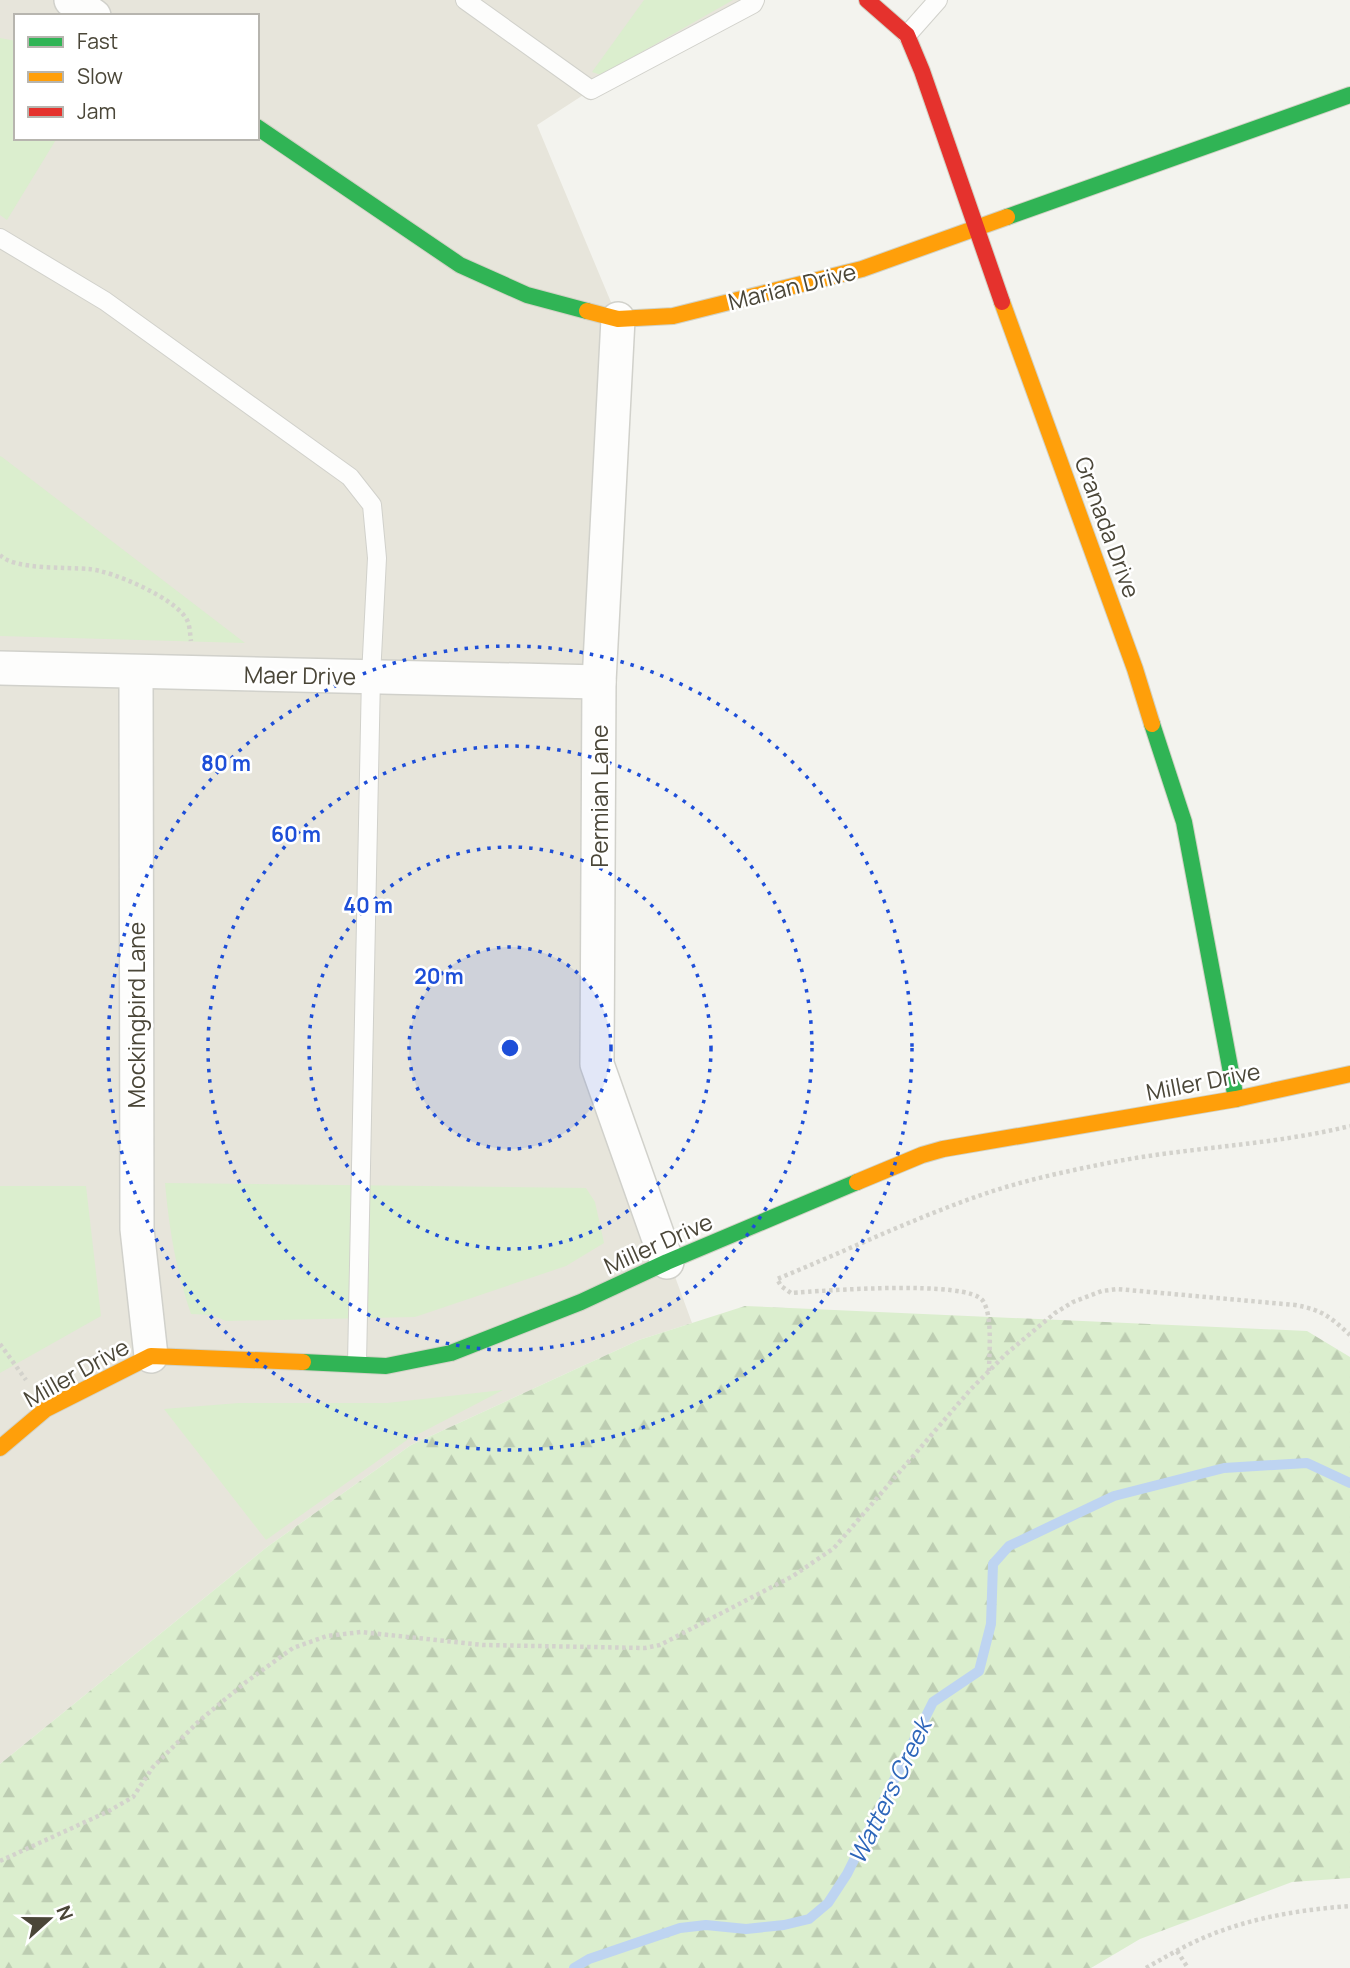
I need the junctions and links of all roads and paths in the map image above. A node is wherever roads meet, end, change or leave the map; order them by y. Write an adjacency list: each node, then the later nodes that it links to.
1 (71, 0): 6 (street)
2 (465, 0): 3 (lane)
3 (755, 0)
4 (867, 0): 7 (street, Granada Drive)
5 (938, 0): 7 (lane)
6 (91, 14)
7 (907, 35): 10 (street, Granada Drive)
8 (1350, 96): 10 (street, Marian Drive)
9 (259, 128): 12 (street, Marian Drive)
10 (976, 229): 12 (street, Marian Drive); 20 (street, Granada Drive)
11 (0, 238): 17 (lane)
12 (618, 319): 18 (street, Permian Lane)
13 (0, 555): 14 (path)
14 (192, 646)
15 (0, 668): 16 (street, Maer Drive)
16 (136, 672): 17 (street, Maer Drive); 25 (street, Mockingbird Lane)
17 (370, 676): 18 (street, Maer Drive); 26 (lane)
18 (600, 682): 22 (street, Permian Lane)
19 (1350, 1074): 20 (street, Miller Drive)
20 (1236, 1099): 22 (street, Miller Drive)
21 (1350, 1126): 27 (path)
22 (667, 1262): 26 (street, Miller Drive)
23 (1350, 1335): 27 (path)
24 (0, 1343): 28 (path)
25 (151, 1356): 26 (street, Miller Drive); 28 (street, Miller Drive)
26 (357, 1363)
27 (989, 1371): 30 (path)
28 (46, 1409): 29 (street, Miller Drive)
29 (0, 1448)
30 (0, 1861)
31 (1350, 1906): 32 (path)
32 (1177, 1951): 33 (path); 34 (path)
33 (1146, 1968)
34 (1188, 1968)

